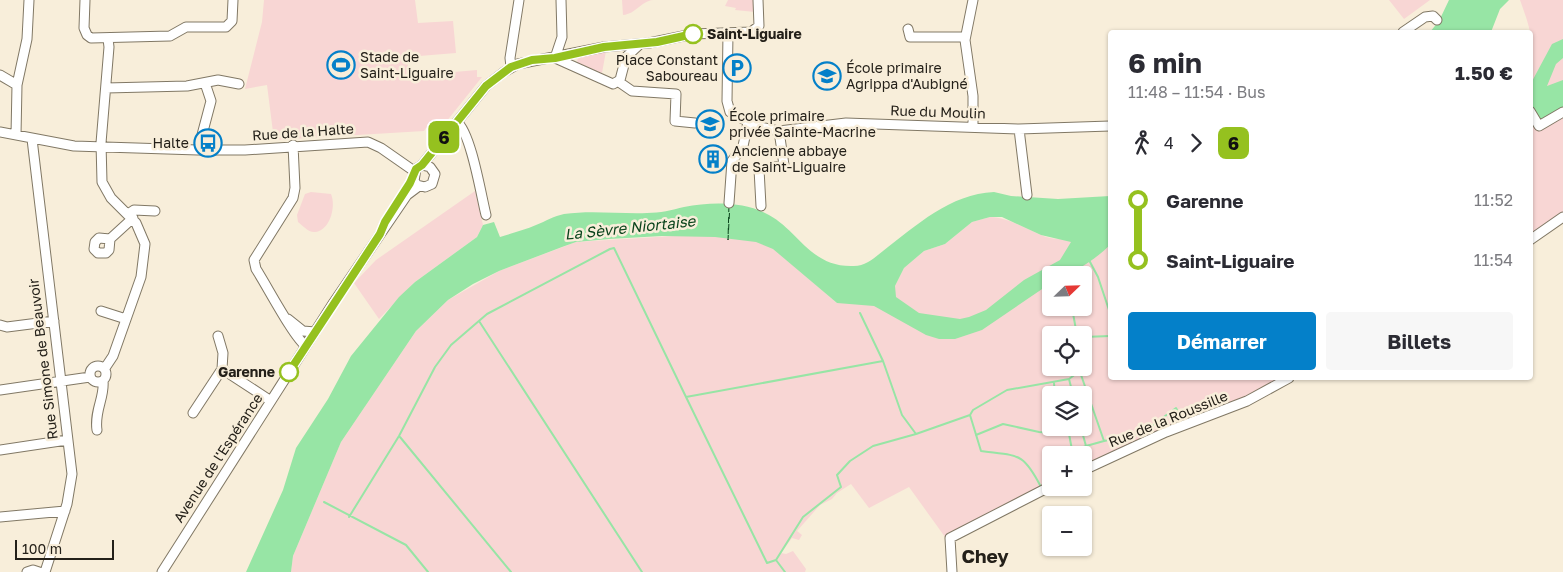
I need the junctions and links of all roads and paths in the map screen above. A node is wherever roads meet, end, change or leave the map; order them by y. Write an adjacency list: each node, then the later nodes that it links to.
1 (29, 0): 25 (street)
2 (85, 0): 13 (street)
3 (233, 0): 13 (street)
4 (519, 0): 20 (street)
5 (561, 0): 18 (street)
6 (758, 0): 11 (street)
7 (973, 0): 12 (street)
8 (1437, 20): 10 (street)
9 (908, 29): 12 (street)
10 (1406, 30)
11 (728, 33): 14 (street); 31 (street, Rue du Moulin)
12 (965, 37): 32 (street)
13 (108, 38): 26 (street)
14 (640, 44): 15 (street); 17 (street)
15 (620, 45): 16 (street); 17 (street)
16 (574, 53): 18 (street); 19 (street)
17 (626, 57): 22 (street)
18 (555, 58): 19 (street); 20 (street)
19 (573, 64): 22 (street)
20 (511, 67): 29 (street)
21 (0, 75): 25 (street)
22 (619, 82): 30 (street)
23 (205, 83): 24 (street); 26 (street); 42 (street)
24 (238, 84)
25 (17, 85): 37 (street)
26 (106, 88): 40 (street)
27 (1563, 112): 28 (street)
28 (1533, 117)
29 (456, 122): 41 (street); 51 (street)
30 (695, 123)
31 (748, 123): 35 (street, Rue du Moulin); 48 (street)
32 (973, 126): 34 (street, Rue du Moulin); 35 (street, Rue du Moulin)
33 (1108, 126): 34 (street, Rue du Moulin)
34 (1019, 129): 47 (street)
35 (779, 131): 49 (street)
36 (0, 132): 37 (street, Rue de la Halte)
37 (16, 135): 38 (street, Rue de la Halte)
38 (32, 139): 40 (street, Rue de la Halte); 60 (street, Rue Simone de Beauvoir)
39 (293, 145): 42 (street, Rue de la Halte); 45 (street, Rue de la Halte); 58 (street)
40 (102, 147): 42 (street, Rue de la Halte); 52 (street)
41 (438, 147): 43 (street); 44 (street)
42 (198, 150)
43 (422, 165): 44 (street); 45 (street)
44 (434, 172): 46 (street)
45 (414, 174): 46 (street); 54 (street, Avenue de l'Espérance)
46 (420, 186): 54 (street, Avenue de l'Espérance)
47 (1027, 195)
48 (729, 203)
49 (761, 206)
50 (155, 211): 52 (street)
51 (486, 215)
52 (130, 216): 56 (street); 59 (street)
53 (1563, 217): 55 (street)
54 (380, 234): 62 (street, Avenue de l'Espérance)
55 (1533, 238)
56 (110, 239)
57 (101, 311): 59 (street)
58 (285, 315): 62 (street); 64 (street)
59 (126, 319): 65 (street)
60 (54, 321): 61 (street); 70 (street, Rue Simone de Beauvoir)
61 (0, 325)
62 (315, 332): 64 (street, Avenue de l'Espérance)
63 (218, 336): 66 (street)
64 (306, 346): 72 (street, Avenue de l'Espérance)
65 (105, 368): 67 (street); 69 (street)
66 (222, 369): 72 (street); 73 (street)
67 (90, 378): 69 (street); 70 (street)
68 (1285, 380): 77 (street, Rue de la Roussille)
69 (103, 381): 74 (street)
70 (62, 382): 71 (street); 75 (street, Rue Simone de Beauvoir)
71 (0, 390)
72 (271, 402): 84 (street, Avenue de l'Espérance)
73 (193, 413)
74 (97, 430)
75 (67, 440): 76 (street); 79 (street, Rue Simone de Beauvoir)
76 (0, 450)
77 (1092, 466)
78 (1042, 490): 85 (street)
79 (65, 510): 80 (street); 83 (street, Rue Simone de Beauvoir)
80 (0, 517)
81 (27, 572): 82 (street)
82 (39, 572)
83 (45, 572)
84 (162, 572)
85 (952, 572)

